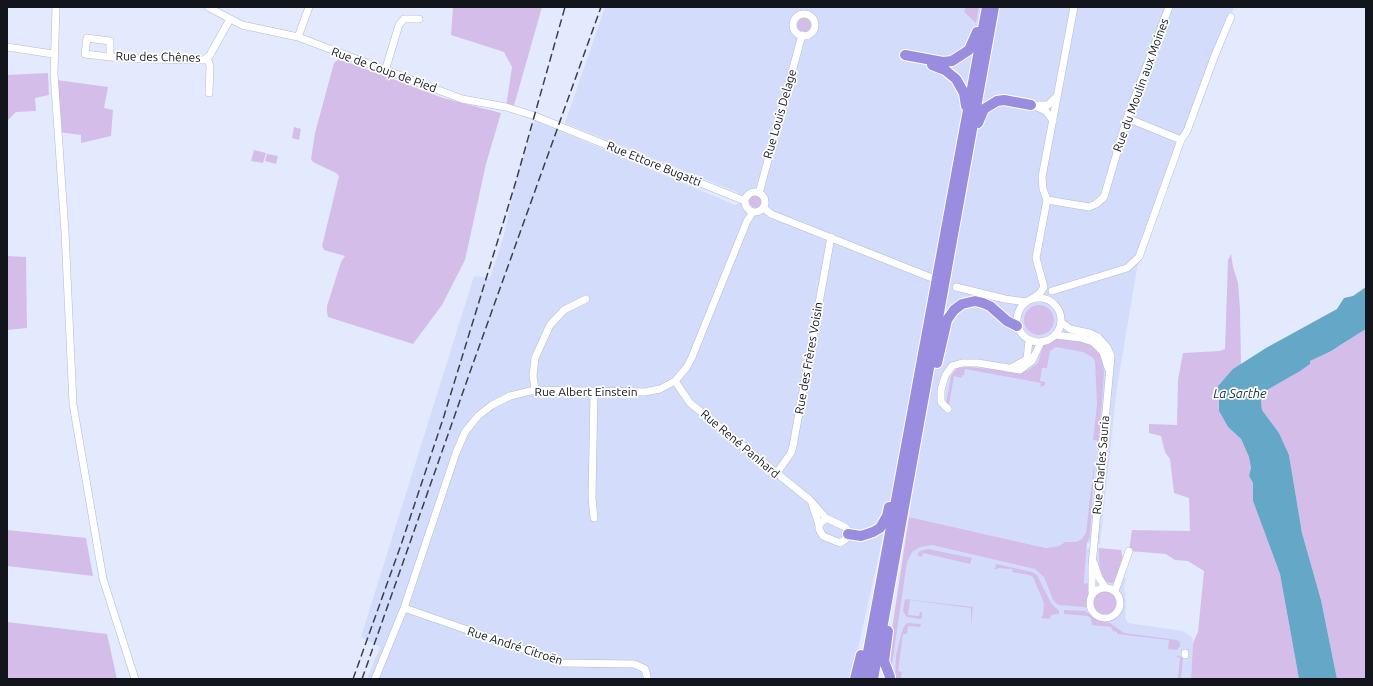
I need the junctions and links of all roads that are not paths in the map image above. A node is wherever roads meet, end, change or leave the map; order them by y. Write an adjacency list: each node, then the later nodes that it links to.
1 (56, 7): 17 (street)
2 (208, 7): 12 (street, Rue de Coup de Pied)
3 (309, 7): 15 (street)
4 (810, 7): 10 (street)
5 (983, 7): 24 (highway)
6 (987, 7): 24 (highway)
7 (994, 7): 34 (highway)
8 (1074, 7): 22 (street)
9 (1169, 7): 25 (street, Rue du Moulin aux Moines)
10 (808, 15): 14 (street); 14 (street)
11 (1231, 17): 28 (street)
12 (230, 19): 15 (street, Rue de Coup de Pied); 19 (street, Rue des Chênes)
13 (419, 19): 20 (street)
14 (802, 36): 29 (street, Rue Louis Delage)
15 (298, 38): 20 (street, Rue de Coup de Pied)
16 (7, 47): 17 (street)
17 (53, 54): 75 (street)
18 (110, 56): 19 (street, Rue des Chênes)
19 (207, 58): 21 (street, Rue des Chênes)
20 (385, 71): 27 (street, Rue de Coup de Pied)
21 (209, 93)
22 (1058, 95): 23 (street); 26 (street)
23 (1032, 105): 26 (street); 34 (highway)
24 (966, 116): 57 (highway)
25 (1127, 118): 28 (street); 30 (street, Rue du Moulin aux Moines)
26 (1053, 121): 30 (street)
27 (563, 127): 31 (street, Rue Ettore Bugatti)
28 (1181, 140): 39 (street)
29 (759, 193): 31 (street); 32 (street)
30 (1047, 200): 36 (street)
31 (745, 201): 33 (street)
32 (765, 209): 33 (street); 35 (street)
33 (752, 212): 52 (street, Rue Albert Einstein)
34 (956, 216): 56 (highway)
35 (831, 237): 37 (street); 58 (street, Rue des Frères Voisin)
36 (1037, 268): 39 (street); 42 (street)
37 (932, 278)
38 (956, 287): 41 (street)
39 (1052, 291): 43 (street)
40 (586, 299): 53 (street)
41 (1005, 299): 42 (street); 44 (street)
42 (1028, 301): 43 (street); 44 (street)
43 (1056, 306): 45 (street)
44 (1019, 311): 46 (street)
45 (1061, 322): 47 (street); 51 (street, Rue Charles Sauria)
46 (1017, 326): 48 (street); 56 (highway)
47 (1055, 335): 49 (street); 51 (street, Rue Charles Sauria)
48 (1029, 340): 49 (street); 50 (street)
49 (1041, 342): 50 (street)
50 (1011, 368): 55 (street)
51 (1109, 370): 66 (street, Rue Charles Sauria)
52 (675, 381): 54 (street, Rue Albert Einstein); 58 (street, Rue René Panhard)
53 (534, 390): 54 (street, Rue Albert Einstein); 71 (street, Rue Albert Einstein)
54 (594, 392): 60 (street)
55 (948, 409)
56 (913, 460): 70 (highway)
57 (900, 472): 63 (highway); 64 (highway)
58 (776, 474): 59 (street, Rue René Panhard)
59 (810, 500): 61 (street, Rue René Panhard); 62 (street)
60 (594, 518)
61 (826, 518): 62 (street); 64 (street)
62 (819, 525): 64 (street)
63 (890, 530): 77 (highway); 78 (highway)
64 (848, 534)
65 (1129, 551): 68 (street)
66 (1093, 561): 67 (street, Rue Charles Sauria); 69 (street, Rue Charles Sauria)
67 (1106, 588): 68 (street); 69 (street)
68 (1115, 591): 69 (street)
69 (1092, 595)
70 (886, 606): 72 (highway); 74 (highway)
71 (404, 608): 73 (street, Rue André Citroën); 76 (street, Rue Albert Einstein)
72 (881, 636): 79 (highway); 80 (highway)
73 (647, 676)
74 (890, 678)
75 (135, 679)
76 (375, 679)
77 (856, 679)
78 (863, 679)
79 (873, 679)
80 (878, 679)

